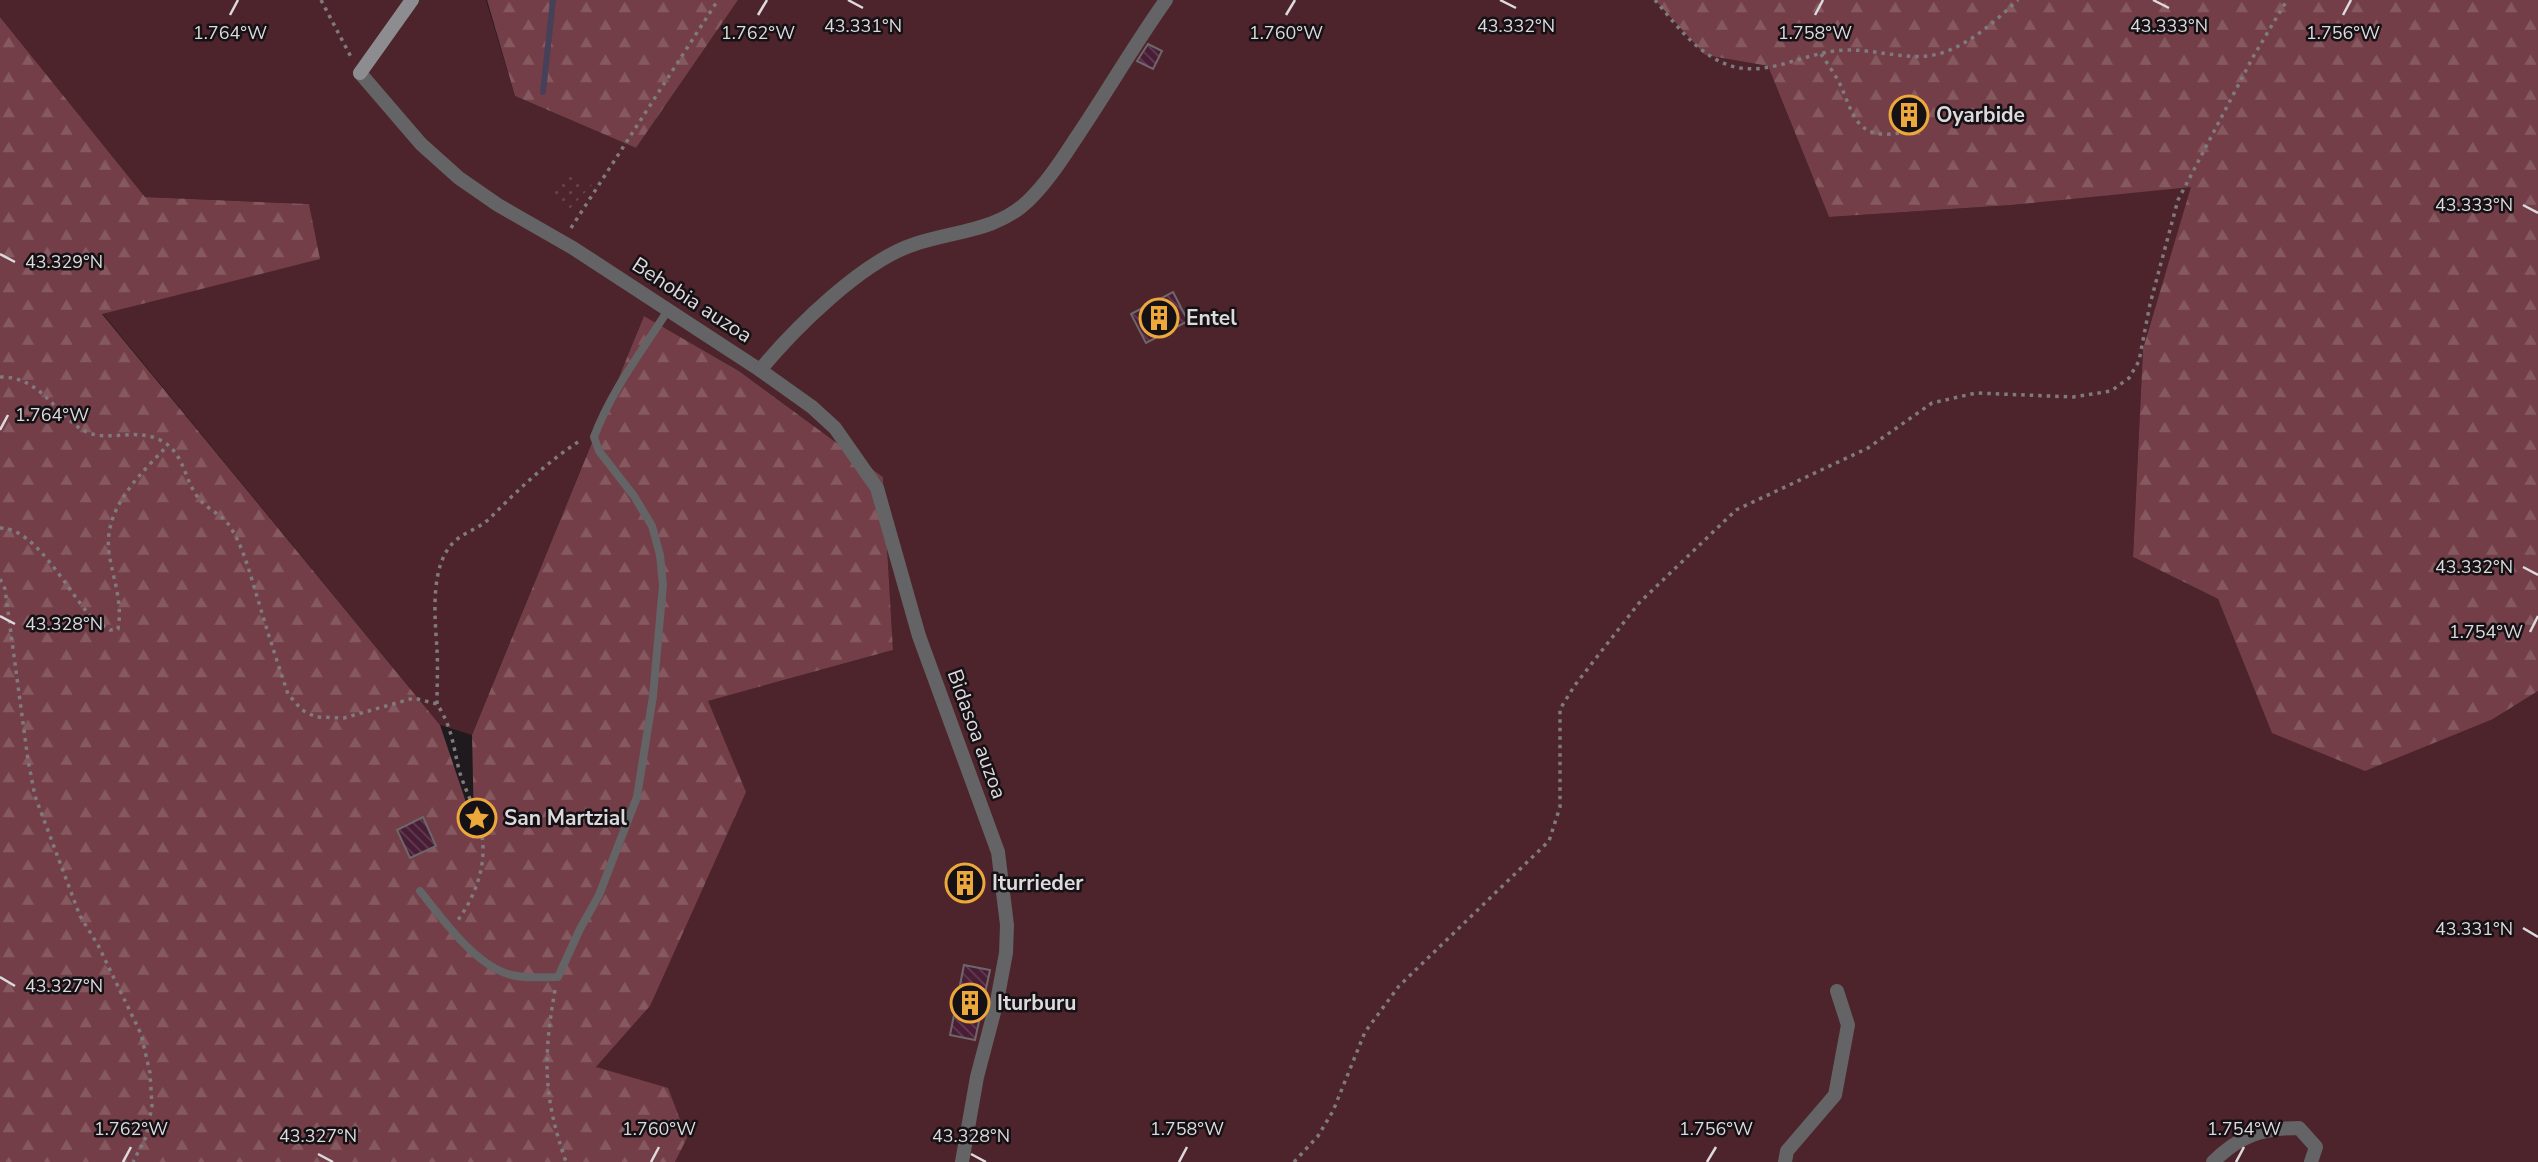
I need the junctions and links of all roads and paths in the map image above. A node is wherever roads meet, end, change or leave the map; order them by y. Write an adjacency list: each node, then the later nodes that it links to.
1 (321, 0): 9 (path)
2 (412, 0): 9 (street)
3 (718, 0): 11 (path)
4 (1166, 0): 13 (street, Behobia auzoa)
5 (1655, 0): 8 (path)
6 (2018, 0): 8 (path)
7 (2287, 0): 27 (path)
8 (1821, 54): 10 (path)
9 (360, 73): 11 (street, Behobia auzoa)
10 (1899, 133)
11 (563, 242): 12 (street, Behobia auzoa)
12 (668, 310): 13 (street, Behobia auzoa); 15 (lane)
13 (760, 370): 26 (street, Bidasoa auzoa)
14 (0, 377): 16 (path)
15 (594, 437): 19 (path); 22 (lane)
16 (167, 446): 17 (path); 19 (path)
17 (0, 528)
18 (0, 579): 24 (path)
19 (437, 704): 21 (path)
20 (420, 891): 21 (lane)
21 (451, 930): 22 (lane)
22 (558, 977): 25 (path)
23 (1837, 992): 28 (street)
24 (133, 1162)
25 (566, 1162)
26 (962, 1162)
27 (1294, 1162)
28 (1785, 1162)
29 (2213, 1162): 30 (street)
30 (2311, 1162)

